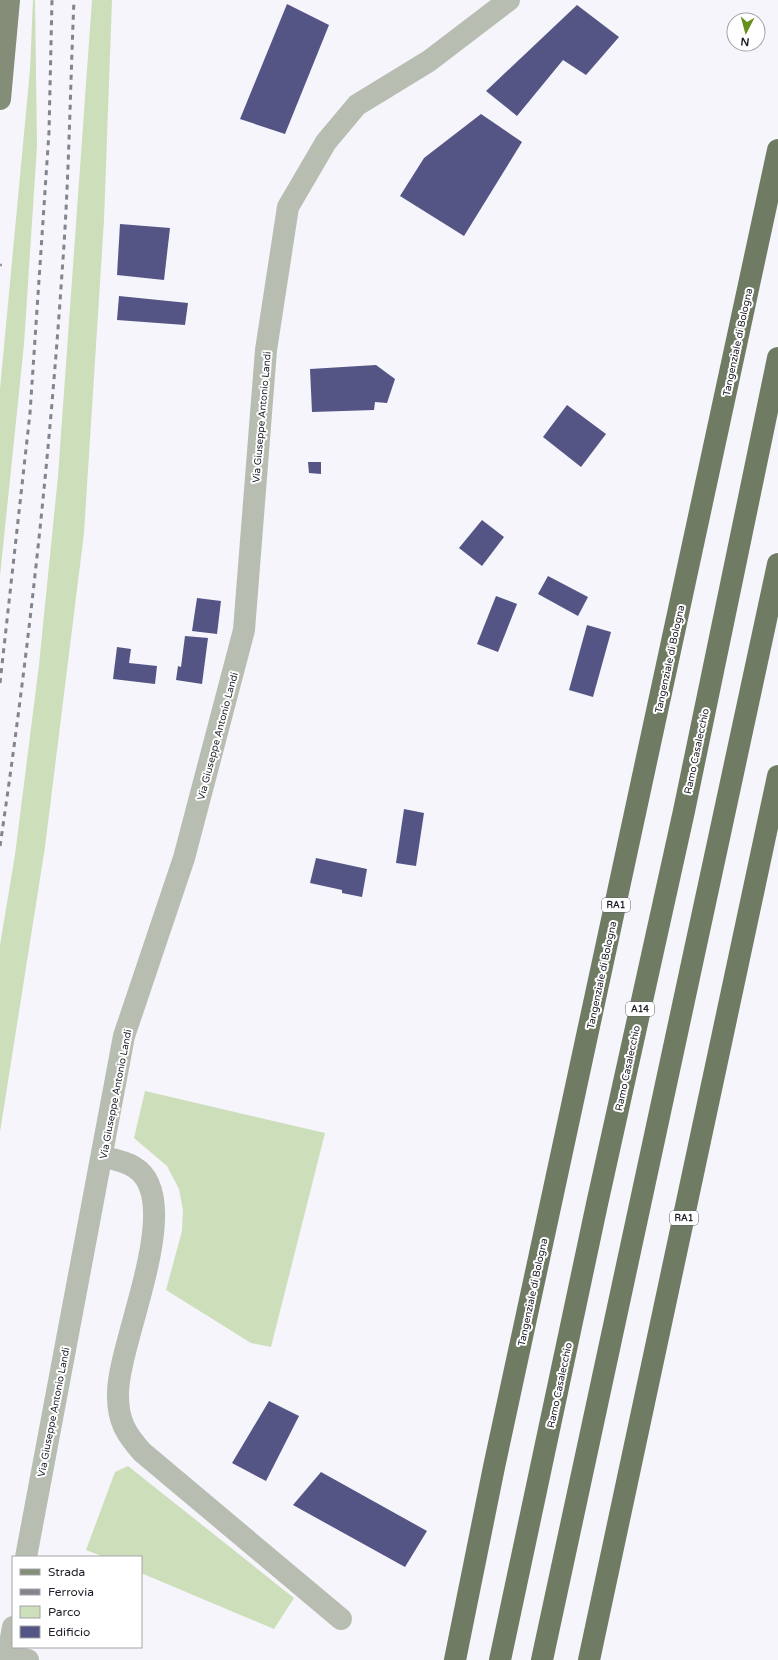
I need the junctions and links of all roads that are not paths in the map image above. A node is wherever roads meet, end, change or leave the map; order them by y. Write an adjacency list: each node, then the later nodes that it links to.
1 (9, 0): 3 (main road)
2 (509, 0): 8 (street, Via Giuseppe Antonio Landi)
3 (0, 99)
4 (778, 150): 13 (highway, Tangenziale di Bologna / RA1)
5 (778, 358): 14 (highway, Ramo Casalecchio / A14)
6 (778, 564): 15 (highway)
7 (778, 776): 16 (highway, RA1)
8 (103, 1157): 9 (street, Via Giuseppe Antonio Landi); 10 (street)
9 (26, 1556)
10 (340, 1619)
11 (12, 1642): 12 (street)
12 (11, 1657)
13 (455, 1660)
14 (500, 1660)
15 (542, 1660)
16 (589, 1660)

